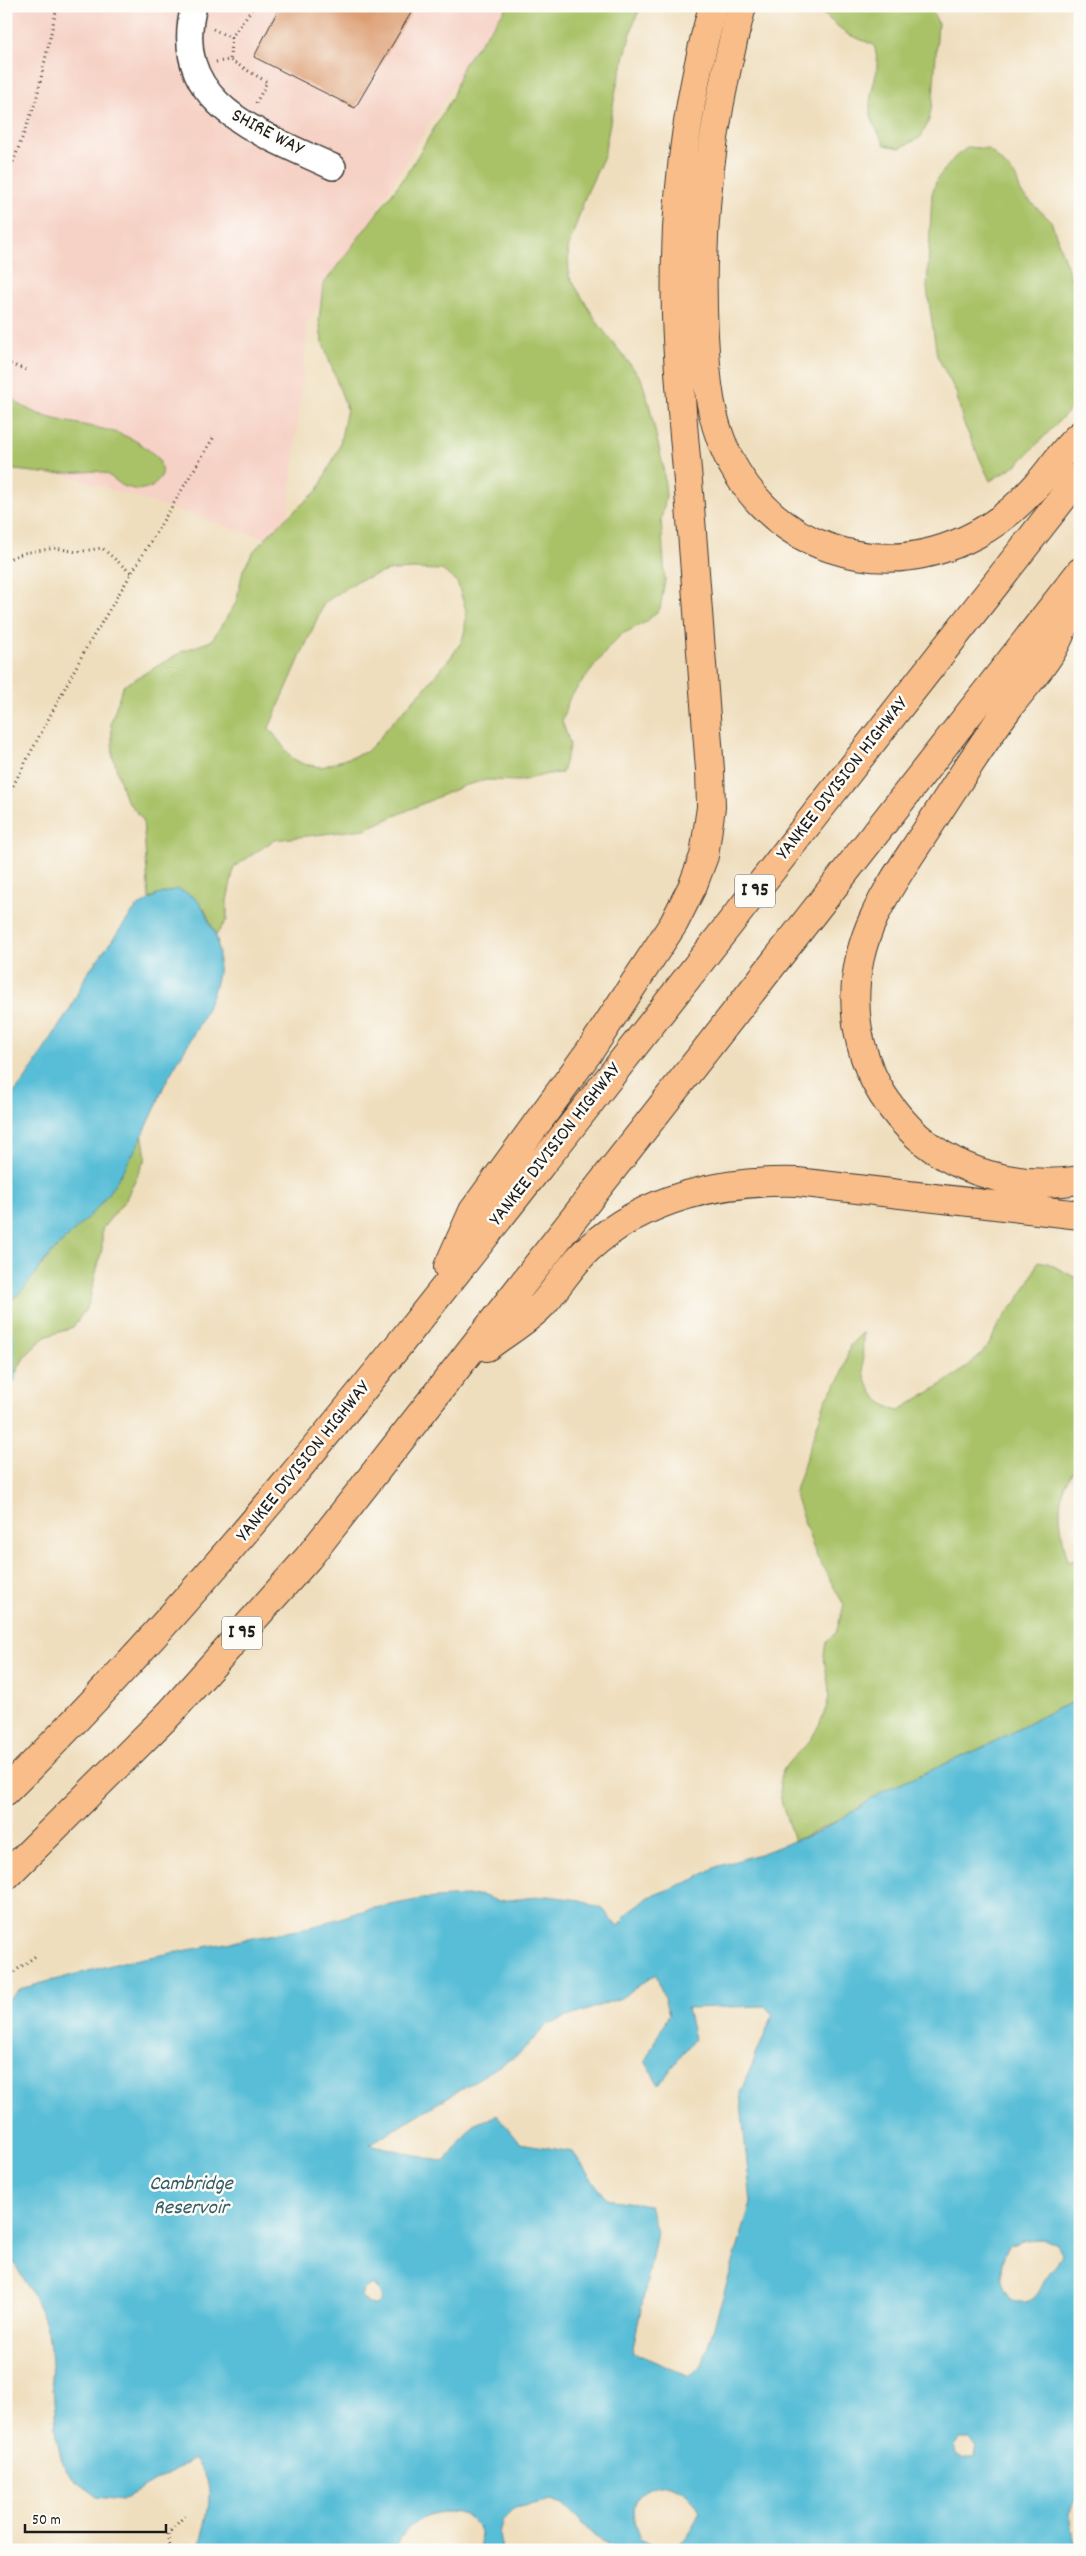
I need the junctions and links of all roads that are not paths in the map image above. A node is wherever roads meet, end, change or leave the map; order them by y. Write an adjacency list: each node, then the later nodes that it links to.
1 (194, 6): 4 (street, SHIRE WAY)
2 (714, 6): 11 (highway)
3 (742, 6): 5 (highway)
4 (333, 167)
5 (1080, 435)
6 (1080, 476): 11 (highway, YANKEE DIVISION HIGHWAY / I 95)
7 (1080, 572): 12 (highway, I 95)
8 (1080, 587): 9 (highway)
9 (1080, 1180)
10 (1080, 1215): 12 (highway)
11 (430, 1307): 13 (highway, YANKEE DIVISION HIGHWAY / I 95)
12 (456, 1370): 14 (highway, I 95)
13 (6, 1791)
14 (6, 1876)

